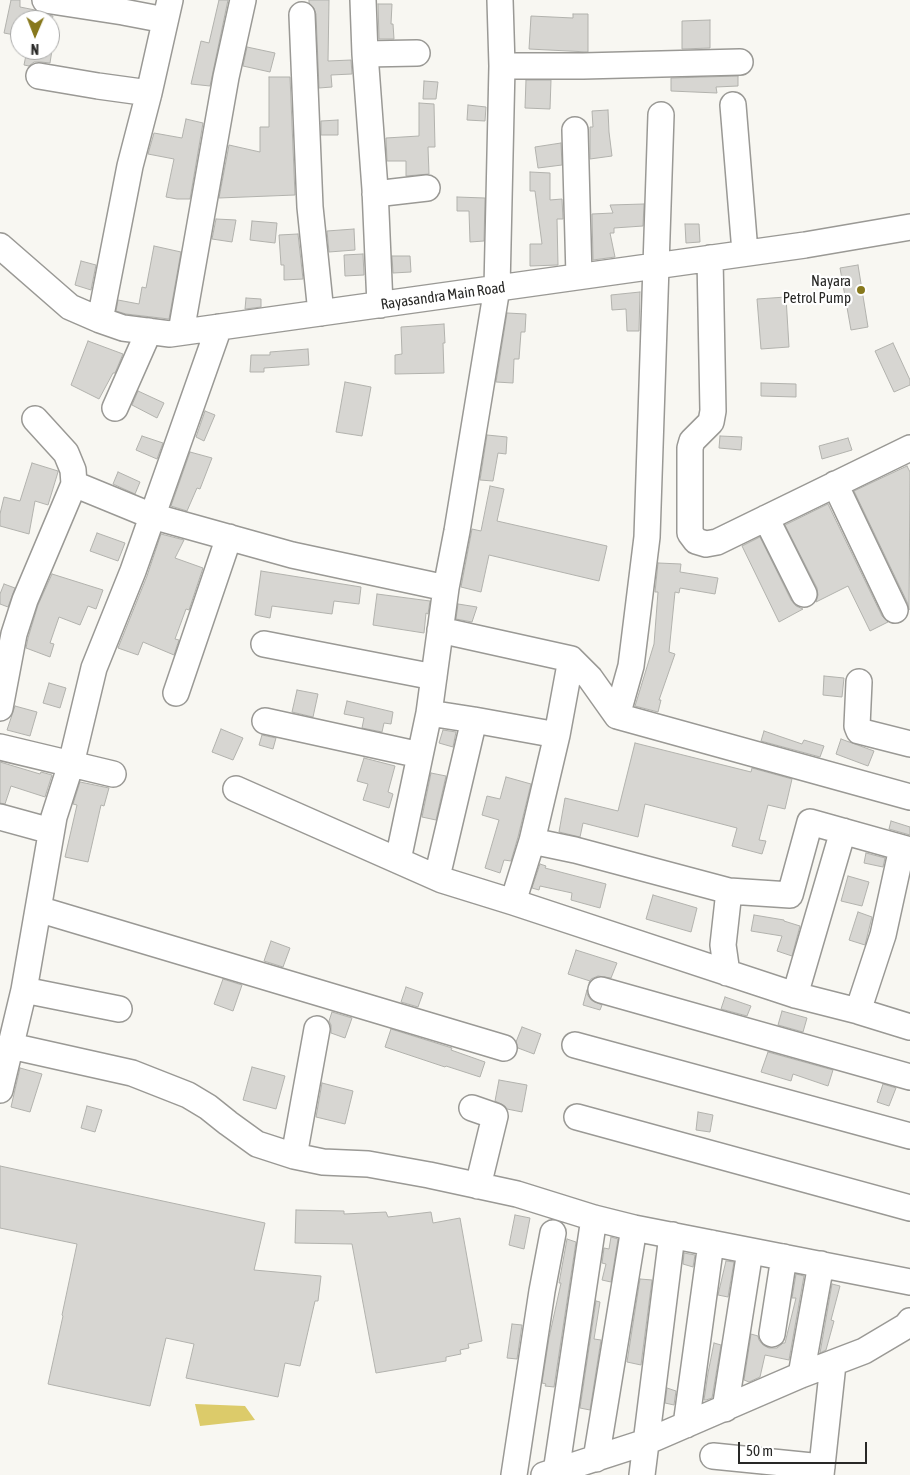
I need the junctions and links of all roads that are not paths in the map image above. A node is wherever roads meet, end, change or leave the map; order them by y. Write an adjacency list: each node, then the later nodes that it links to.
1 (45, 0): 5 (street)
2 (243, 0): 31 (street)
3 (363, 0): 9 (street)
4 (500, 0): 11 (street)
5 (124, 6): 6 (street)
6 (167, 10): 13 (street)
7 (302, 15): 27 (street)
8 (416, 53): 9 (street)
9 (365, 54): 18 (street)
10 (740, 62): 11 (street)
11 (502, 66): 25 (street)
12 (39, 76): 13 (street)
13 (149, 93): 28 (street)
14 (733, 105): 21 (street)
15 (661, 115): 23 (street)
16 (575, 130): 24 (street)
17 (427, 188): 18 (street)
18 (375, 194): 26 (street)
19 (910, 227): 21 (street, Rayasandra Main Road)
20 (0, 246): 28 (street, Rayasandra Main Road)
21 (745, 252): 22 (street, Rayasandra Main Road)
22 (710, 258): 23 (street, Rayasandra Main Road); 38 (street)
23 (657, 264): 24 (street, Rayasandra Main Road); 51 (street)
24 (580, 276): 25 (street, Rayasandra Main Road)
25 (497, 288): 26 (street, Rayasandra Main Road); 40 (street)
26 (380, 304): 27 (street, Rayasandra Main Road)
27 (321, 313): 29 (street, Rayasandra Main Road)
28 (100, 320): 30 (street, Rayasandra Main Road)
29 (219, 327): 31 (street, Rayasandra Main Road); 37 (street)
30 (149, 331): 31 (street, Rayasandra Main Road); 32 (street)
31 (181, 332)
32 (115, 408)
33 (36, 418): 35 (street)
34 (909, 451): 36 (street)
35 (74, 484): 37 (street); 49 (street)
36 (835, 484): 38 (street); 42 (street)
37 (152, 516): 39 (street); 58 (street)
38 (766, 518): 41 (street)
39 (229, 537): 40 (street); 48 (street)
40 (446, 588): 43 (street)
41 (804, 594)
42 (895, 610)
43 (440, 630): 45 (street); 46 (street)
44 (264, 644): 46 (street)
45 (570, 659): 51 (street); 54 (street)
46 (434, 677): 50 (street)
47 (859, 682): 55 (street)
48 (176, 693)
49 (0, 708)
50 (429, 713): 52 (street); 57 (street)
51 (617, 716): 61 (street)
52 (474, 720): 54 (street); 68 (street)
53 (266, 721): 57 (street)
54 (557, 735): 65 (street)
55 (910, 744)
56 (0, 747): 58 (street)
57 (420, 755): 67 (street)
58 (71, 764): 59 (street); 63 (street)
59 (113, 774)
60 (236, 789): 67 (street)
61 (910, 796)
62 (0, 817): 63 (street)
63 (51, 831): 71 (street)
64 (844, 831): 66 (street); 69 (street); 75 (street)
65 (532, 841): 69 (street); 70 (street)
66 (906, 849): 77 (street)
67 (398, 860): 68 (street)
68 (437, 877): 70 (street)
69 (730, 891): 72 (street)
70 (513, 902): 72 (street)
71 (38, 908): 73 (street); 82 (street)
72 (728, 973): 75 (street)
73 (24, 990): 76 (street); 81 (street)
74 (601, 990): 83 (street)
75 (795, 995): 77 (street)
76 (118, 1009)
77 (858, 1011): 78 (street)
78 (910, 1027)
79 (317, 1029): 88 (street)
80 (575, 1045): 87 (street)
81 (11, 1046): 84 (street); 88 (street)
82 (504, 1048)
83 (910, 1077)
84 (0, 1090)
85 (472, 1108): 89 (street)
86 (577, 1118): 90 (street)
87 (910, 1136)
88 (294, 1156): 89 (street)
89 (478, 1186): 91 (street)
90 (910, 1208)
91 (594, 1218): 92 (street); 112 (street)
92 (634, 1228): 94 (street); 110 (street)
93 (553, 1233): 113 (street)
94 (672, 1235): 95 (street); 108 (street)
95 (711, 1243): 96 (street); 102 (street)
96 (750, 1251): 97 (street); 106 (street)
97 (784, 1257): 98 (street); 103 (street)
98 (821, 1264): 99 (street); 105 (street)
99 (910, 1282)
100 (675, 1321): 102 (street)
101 (910, 1321): 104 (street)
102 (700, 1325): 107 (street)
103 (772, 1334)
104 (833, 1364): 105 (street); 111 (street)
105 (802, 1376): 106 (street)
106 (726, 1409): 107 (street)
107 (686, 1425): 108 (street)
108 (646, 1442): 110 (street); 114 (street)
109 (713, 1456): 111 (street)
110 (596, 1458): 112 (street)
111 (821, 1471)
112 (560, 1472)
113 (514, 1475)
114 (642, 1475)

